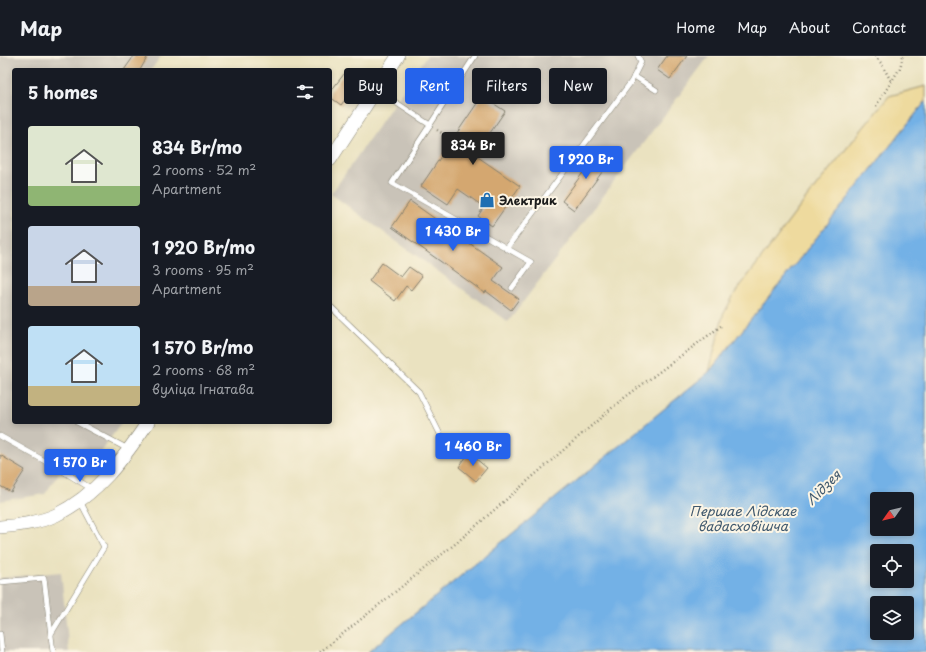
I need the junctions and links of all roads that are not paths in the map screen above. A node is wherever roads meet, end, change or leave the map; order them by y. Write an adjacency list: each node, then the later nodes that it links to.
1 (398, 56): 4 (street)
2 (475, 56): 9 (lane)
3 (638, 56): 5 (lane)
4 (390, 68)
5 (634, 76): 6 (lane); 11 (lane)
6 (656, 90)
7 (367, 104): 10 (street)
8 (397, 104): 9 (lane)
9 (430, 125): 11 (lane)
10 (332, 157)
11 (506, 249): 12 (lane)
12 (512, 288)
13 (332, 308): 17 (lane)
14 (81, 424): 18 (lane)
15 (147, 424): 18 (street)
16 (0, 436): 19 (lane)
17 (441, 436)
18 (129, 450): 19 (street)
19 (93, 489): 20 (street)
20 (79, 500): 21 (street); 24 (lane)
21 (0, 528)
22 (0, 582): 24 (lane)
23 (0, 634): 25 (lane)
24 (51, 634): 26 (lane)
25 (2, 652)
26 (53, 652)

